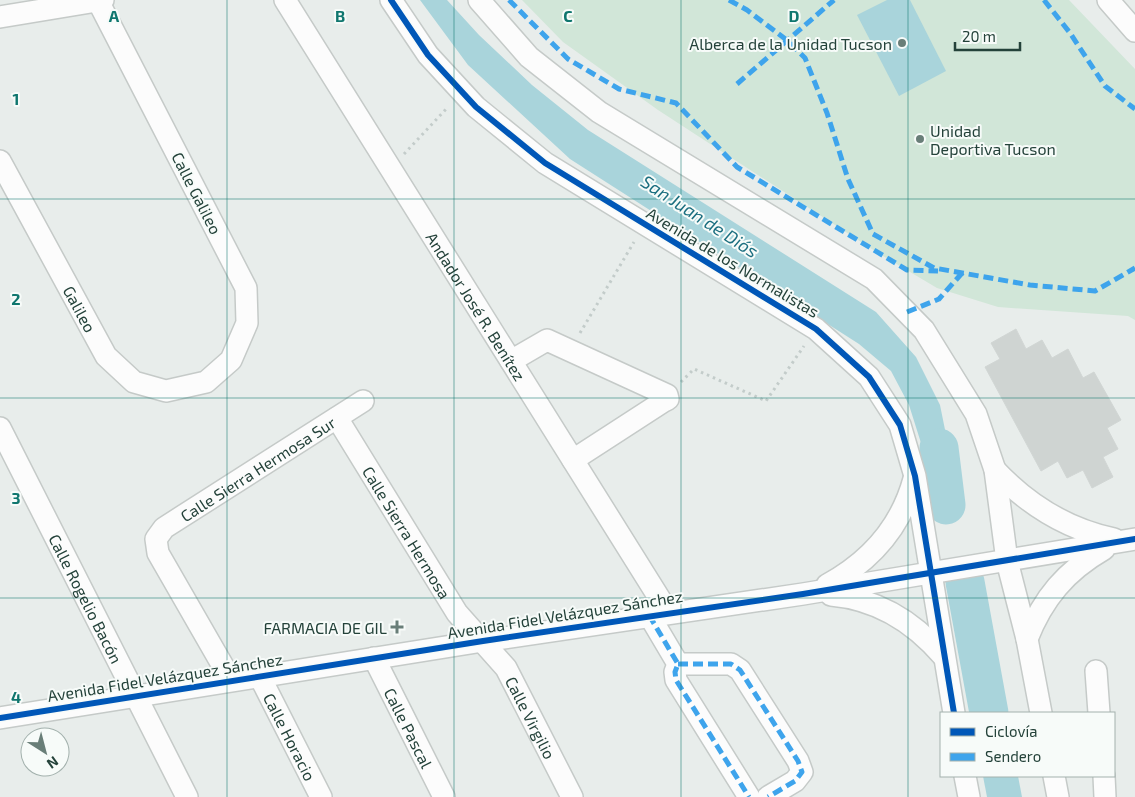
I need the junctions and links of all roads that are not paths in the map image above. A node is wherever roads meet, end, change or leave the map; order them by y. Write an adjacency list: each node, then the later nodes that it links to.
1 (101, 0): 6 (street); 10 (street, Calle Galileo)
2 (285, 0): 9 (street, Andador José R. Benítez)
3 (391, 0): 16 (street, Avenida de los Normalistas)
4 (480, 0): 15 (street)
5 (1108, 0): 7 (street)
6 (0, 17)
7 (1135, 31)
8 (0, 162): 10 (street, Galileo)
9 (511, 362): 14 (street, Andador José R. Benítez); 14 (street)
10 (206, 382)
11 (363, 401): 12 (street, Calle Sierra Hermosa Sur)
12 (337, 418): 23 (street, Calle Sierra Hermosa); 29 (street, Calle Sierra Hermosa Sur)
13 (0, 428): 30 (street, Calle Rogelio Bacón)
14 (573, 460): 21 (street, Andador José R. Benítez)
15 (995, 470): 17 (street); 18 (street)
16 (915, 476): 19 (street, Avenida de los Normalistas); 20 (street)
17 (1129, 540): 18 (street, Avenida Fidel Velázquez Sánchez); 22 (street)
18 (1007, 561): 19 (street, Avenida Fidel Velázquez Sánchez); 22 (street)
19 (931, 573): 20 (street, Avenida Fidel Velázquez Sánchez); 24 (street, Avenida de los Normalistas)
20 (803, 594): 21 (street, Avenida Fidel Velázquez Sánchez); 24 (street)
21 (658, 614): 23 (street, Avenida Fidel Velázquez Sánchez); 26 (street, Andador José R. Benítez)
22 (1026, 639): 32 (street)
23 (483, 641): 25 (street, Avenida Fidel Velázquez Sánchez); 41 (street, Calle Virgilio)
24 (943, 656): 31 (street, Avenida de los Normalistas)
25 (374, 658): 28 (street, Avenida Fidel Velázquez Sánchez); 40 (street, Calle Pascal)
26 (678, 664): 42 (street); 43 (street)
27 (1096, 671): 33 (street)
28 (259, 676): 29 (street, Avenida Fidel Velázquez Sánchez); 39 (street, Calle Horacio)
29 (231, 680): 30 (street, Avenida Fidel Velázquez Sánchez)
30 (135, 696): 34 (street, Avenida Fidel Velázquez Sánchez); 38 (street, Calle Rogelio Bacón)
31 (954, 712)
32 (1041, 712)
33 (1099, 712)
34 (0, 718)
35 (965, 777): 44 (street)
36 (1054, 777): 45 (street)
37 (1104, 777): 46 (street)
38 (187, 797)
39 (321, 797)
40 (444, 797)
41 (572, 797)
42 (749, 797)
43 (768, 797)
44 (969, 797)
45 (1058, 797)
46 (1105, 797)

